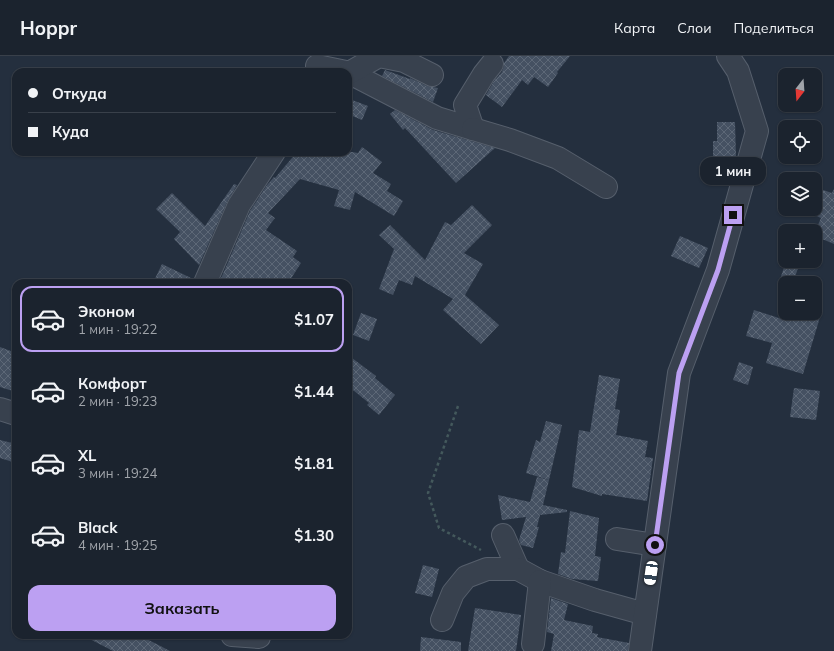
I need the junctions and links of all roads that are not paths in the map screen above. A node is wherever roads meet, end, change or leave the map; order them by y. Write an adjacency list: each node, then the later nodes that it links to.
1 (728, 56): 16 (street)
2 (492, 64): 8 (street)
3 (317, 65): 4 (street)
4 (330, 68)
5 (352, 70): 7 (street)
6 (352, 74): 8 (street)
7 (432, 75)
8 (473, 130): 10 (street)
9 (271, 156): 11 (street)
10 (606, 187)
11 (207, 279)
12 (0, 409): 13 (street)
13 (12, 413)
14 (503, 535): 17 (street)
15 (617, 539): 16 (street)
16 (655, 545): 19 (street)
17 (510, 569): 18 (street); 20 (street)
18 (540, 581): 19 (street); 21 (street)
19 (645, 614): 22 (street)
20 (442, 620)
21 (533, 644)
22 (640, 651)

